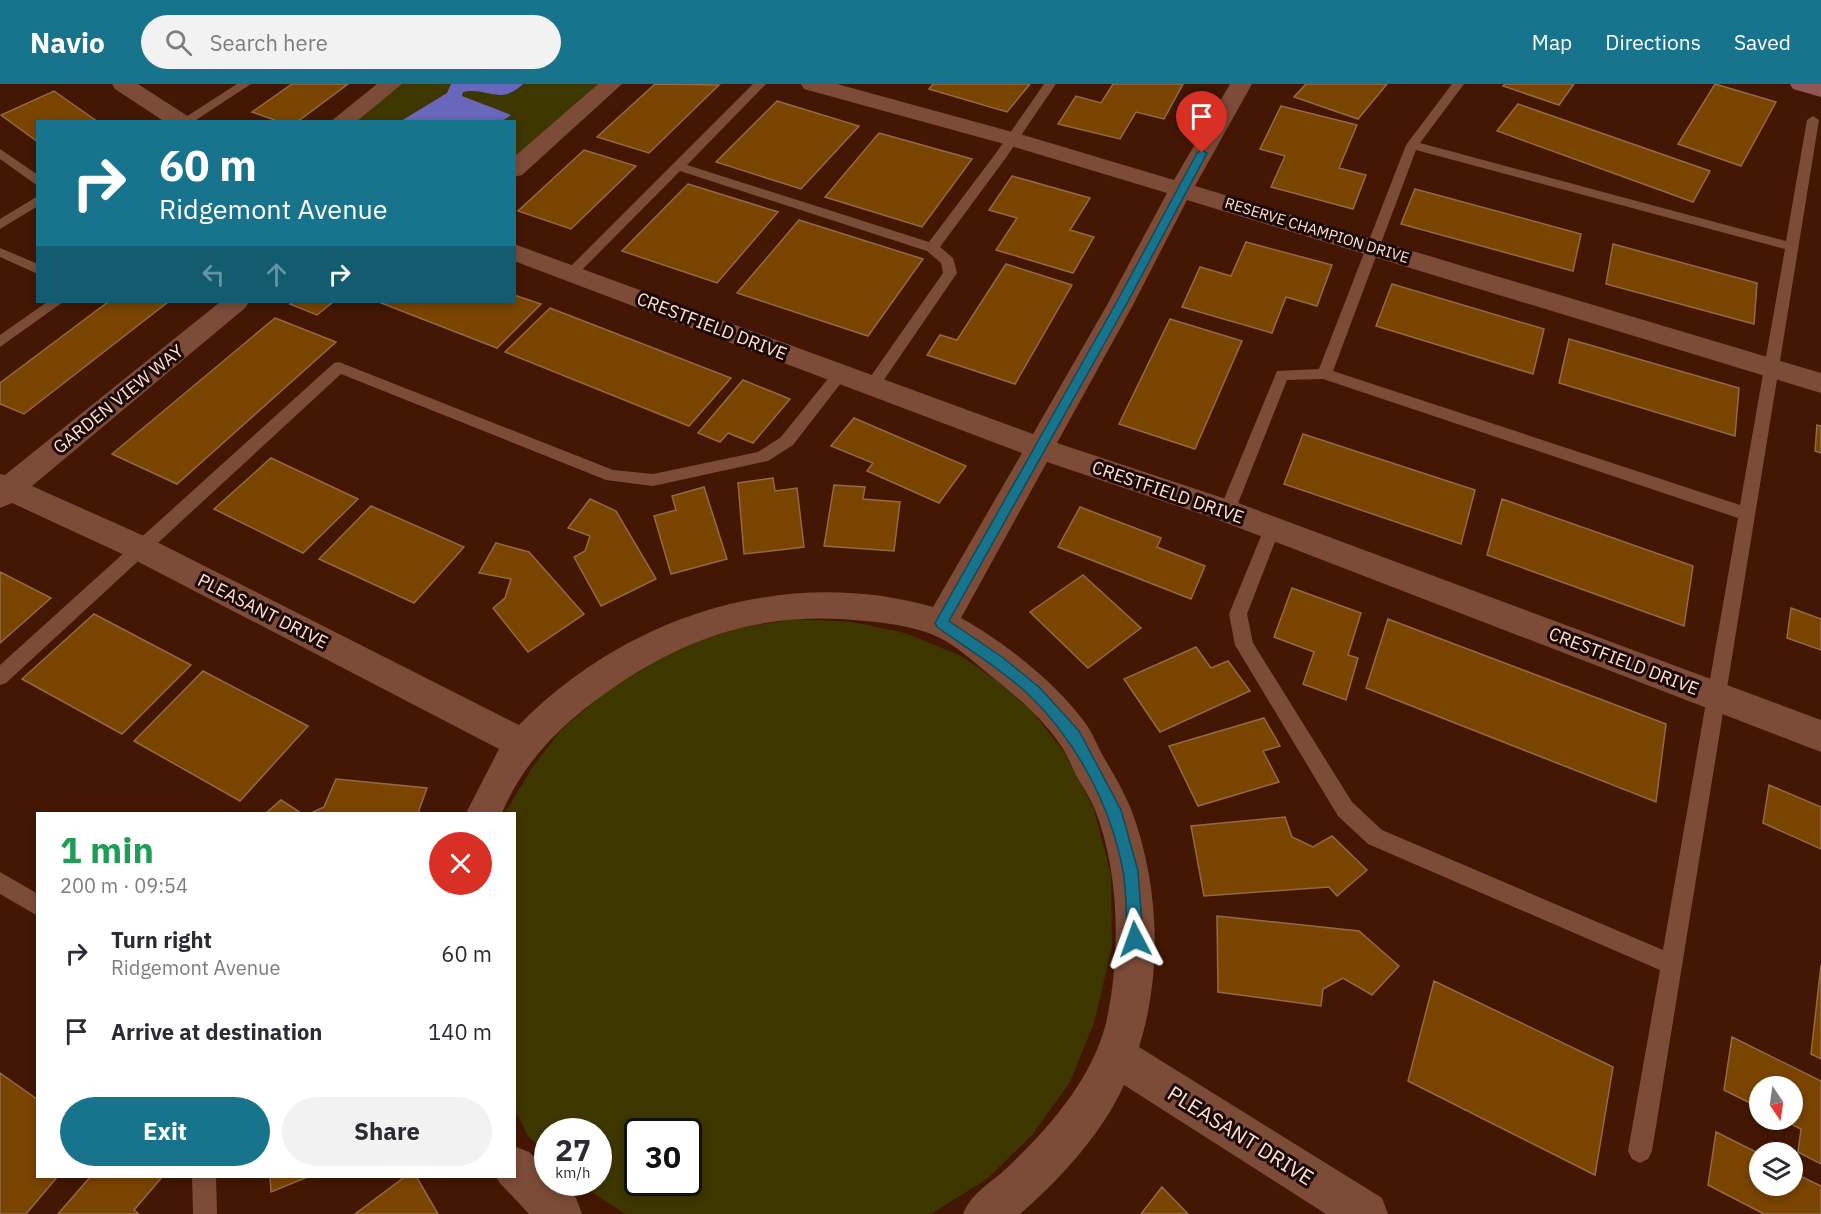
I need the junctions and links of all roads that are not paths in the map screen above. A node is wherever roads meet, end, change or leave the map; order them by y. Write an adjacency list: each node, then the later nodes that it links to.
1 (123, 84): 12 (street)
2 (245, 84): 13 (lane)
3 (390, 84): 14 (street)
4 (611, 84): 20 (street)
5 (760, 84): 19 (lane)
6 (812, 84): 16 (street, RESERVE CHAMPION DRIVE)
7 (1050, 84): 16 (lane)
8 (1241, 84): 22 (street)
9 (1458, 84): 17 (lane)
10 (1801, 84): 11 (main road)
11 (1821, 90)
12 (179, 120)
13 (185, 120)
14 (344, 120)
15 (1813, 120): 26 (lane)
16 (1012, 139): 22 (street, RESERVE CHAMPION DRIVE); 27 (lane)
17 (1412, 145): 25 (lane); 26 (lane)
18 (0, 153): 21 (lane)
19 (678, 166): 27 (lane); 31 (lane)
20 (516, 168)
21 (36, 180)
22 (1181, 189): 25 (street, RESERVE CHAMPION DRIVE); 40 (street)
23 (36, 201): 24 (lane)
24 (0, 225)
25 (1372, 247): 35 (street, RESERVE CHAMPION DRIVE); 37 (lane)
26 (1792, 247): 35 (lane)
27 (932, 248): 39 (lane)
28 (0, 252): 30 (lane)
29 (516, 253): 31 (street, CRESTFIELD DRIVE)
30 (36, 269)
31 (571, 273): 36 (street, CRESTFIELD DRIVE)
32 (55, 303): 34 (lane)
33 (235, 303): 41 (street, GARDEN VIEW WAY)
34 (0, 342)
35 (1773, 368): 38 (street, RESERVE CHAMPION DRIVE); 43 (lane)
36 (840, 374): 39 (street, CRESTFIELD DRIVE); 45 (lane)
37 (1324, 374): 42 (lane); 43 (lane)
38 (1821, 383)
39 (872, 386): 40 (street, CRESTFIELD DRIVE)
40 (1040, 448): 42 (street, CRESTFIELD DRIVE); 46 (street)
41 (3, 490): 45 (street, PLEASANT DRIVE)
42 (1227, 511): 44 (street, CRESTFIELD DRIVE)
43 (1746, 514): 48 (lane)
44 (1272, 529): 48 (street, CRESTFIELD DRIVE); 54 (lane)
45 (142, 549): 47 (lane); 50 (street, PLEASANT DRIVE)
46 (941, 623): 50 (street); 55 (street)
47 (0, 677)
48 (1717, 696): 49 (street, CRESTFIELD DRIVE); 54 (lane)
49 (1821, 736)
50 (523, 744): 51 (street)
51 (484, 812)
52 (0, 882): 53 (lane)
53 (36, 905)
54 (1671, 964): 56 (lane)
55 (1116, 1056): 61 (street); 62 (street, PLEASANT DRIVE)
56 (1640, 1151)
57 (516, 1169): 60 (street)
58 (204, 1178): 59 (lane)
59 (205, 1214)
60 (560, 1214)
61 (985, 1214)
62 (1366, 1214)

